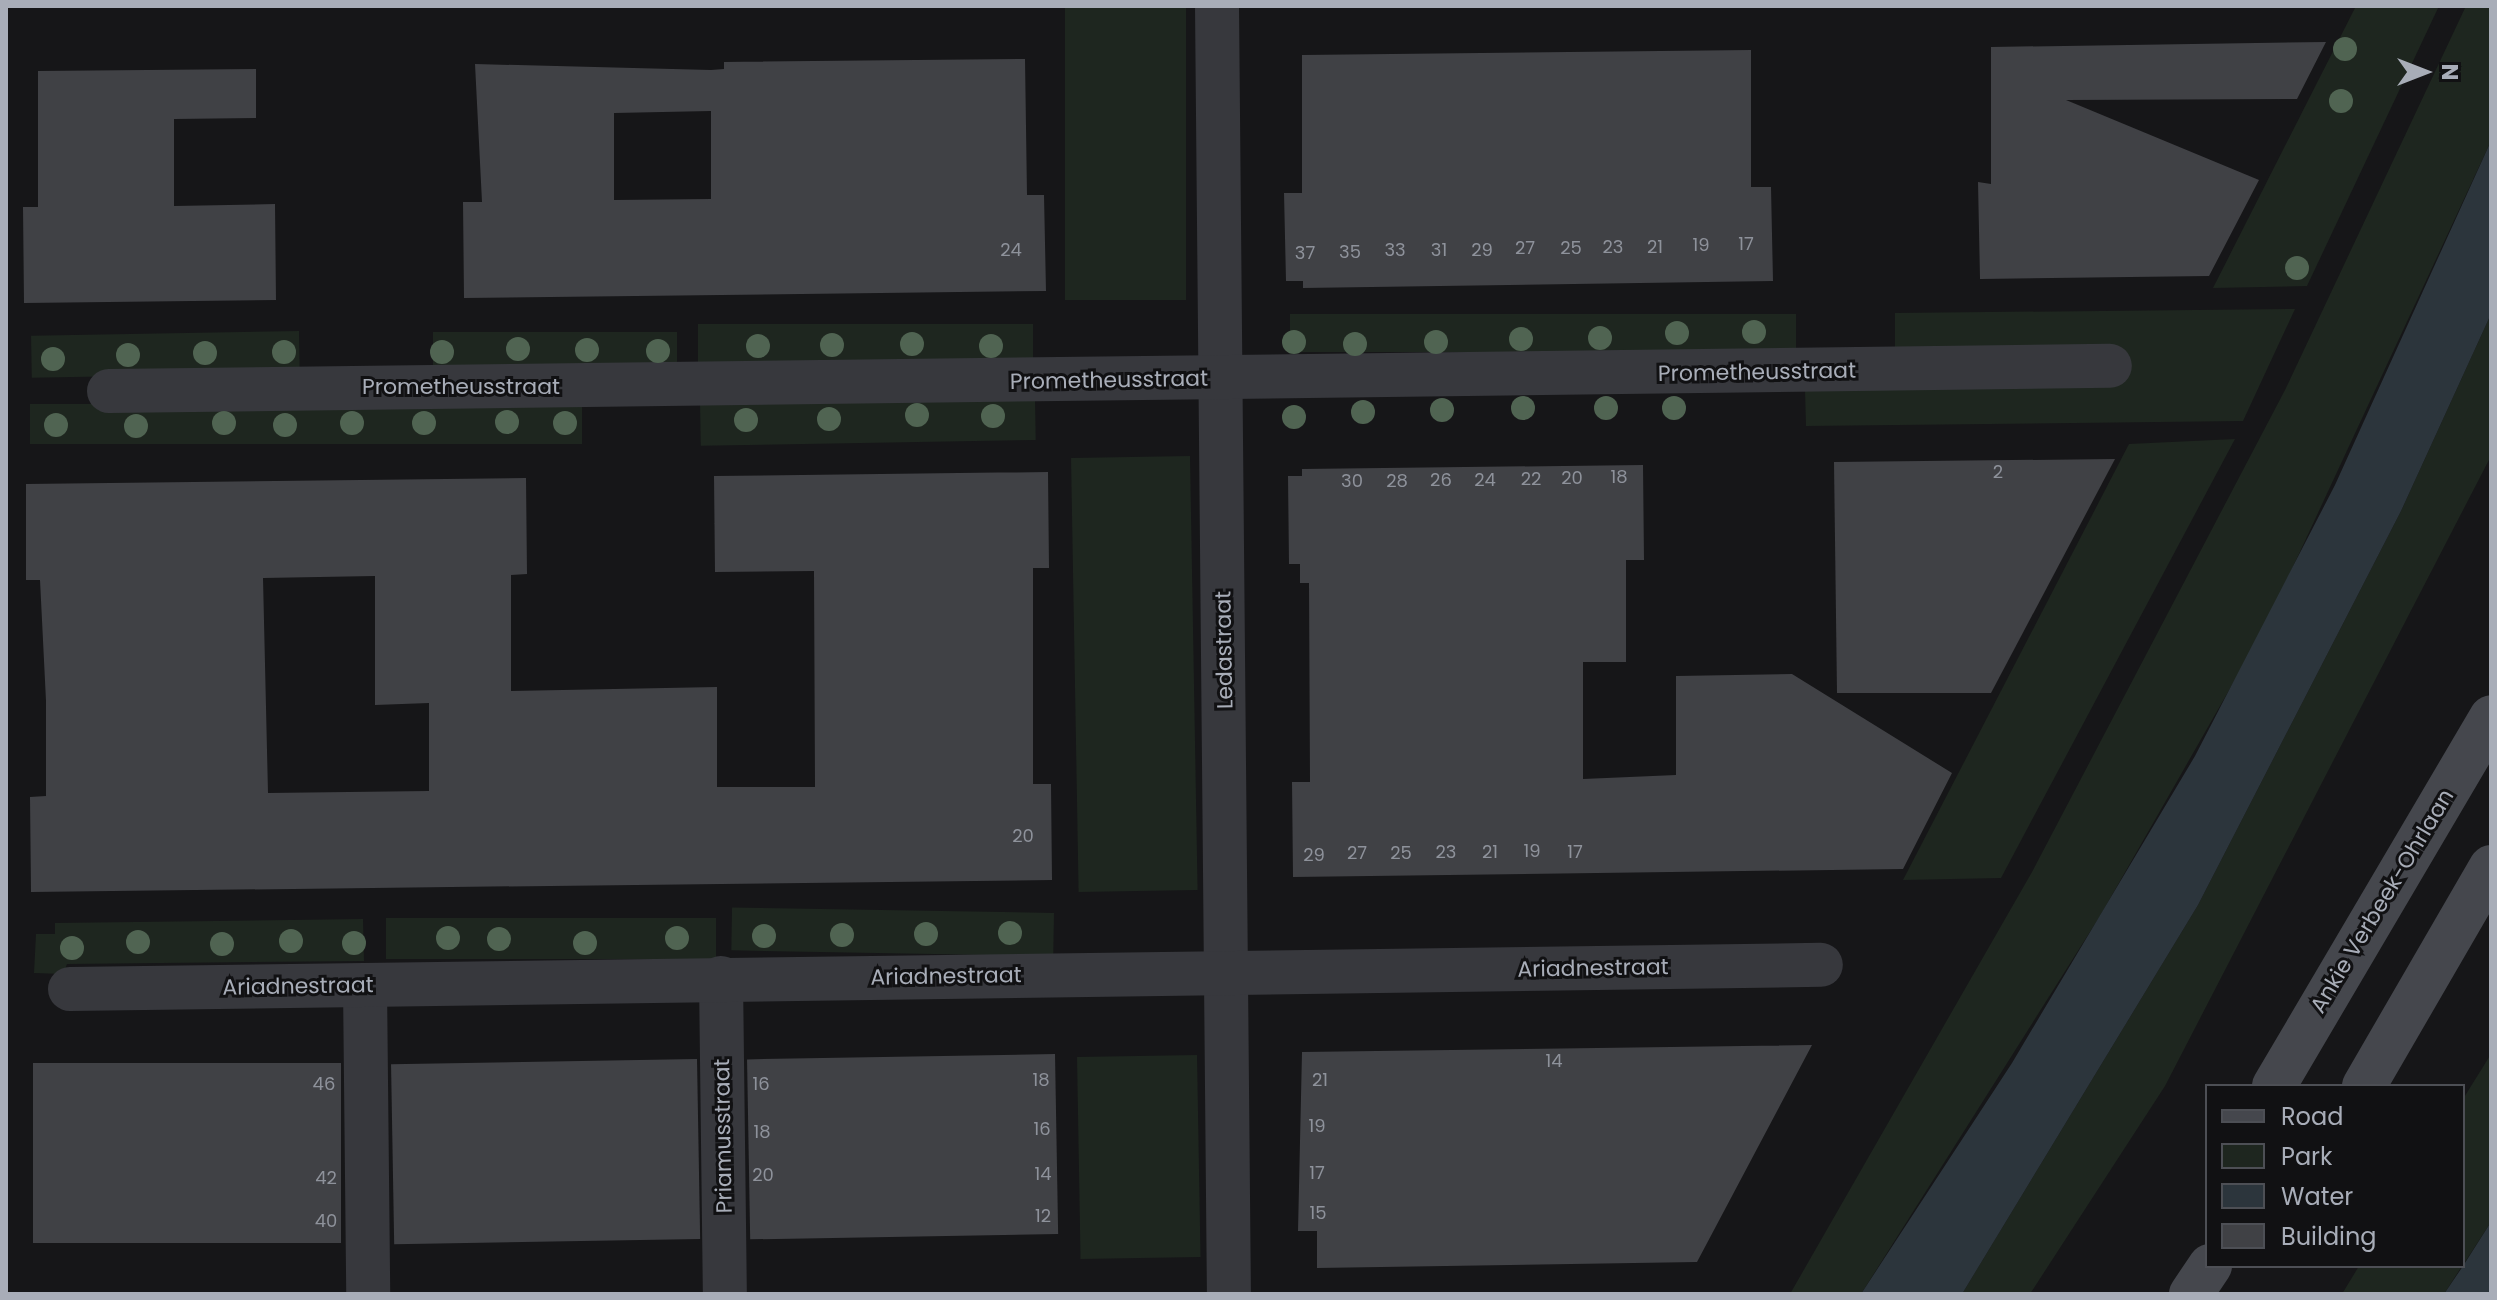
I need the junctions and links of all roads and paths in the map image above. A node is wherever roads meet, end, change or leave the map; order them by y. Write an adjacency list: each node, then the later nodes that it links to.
1 (1217, 6): 3 (street, Ledastraat)
2 (2110, 366): 3 (street, Prometheusstraat)
3 (1221, 379): 4 (street, Prometheusstraat); 8 (street, Ledastraat)
4 (109, 391)
5 (2491, 717): 12 (main road, Ankie Verbeek-Ohrlaan)
6 (2491, 867): 13 (main road)
7 (1821, 965): 8 (street, Ariadnestraat)
8 (1227, 973): 9 (street, Ariadnestraat); 17 (street, Ledastraat)
9 (721, 978): 10 (street, Ariadnestraat); 16 (street, Priamusstraat)
10 (365, 985): 11 (street, Ariadnestraat); 15 (street)
11 (70, 989)
12 (2275, 1084)
13 (2365, 1084)
14 (2209, 1268): 18 (main road)
15 (368, 1294)
16 (725, 1294)
17 (1229, 1294)
18 (2191, 1294)

